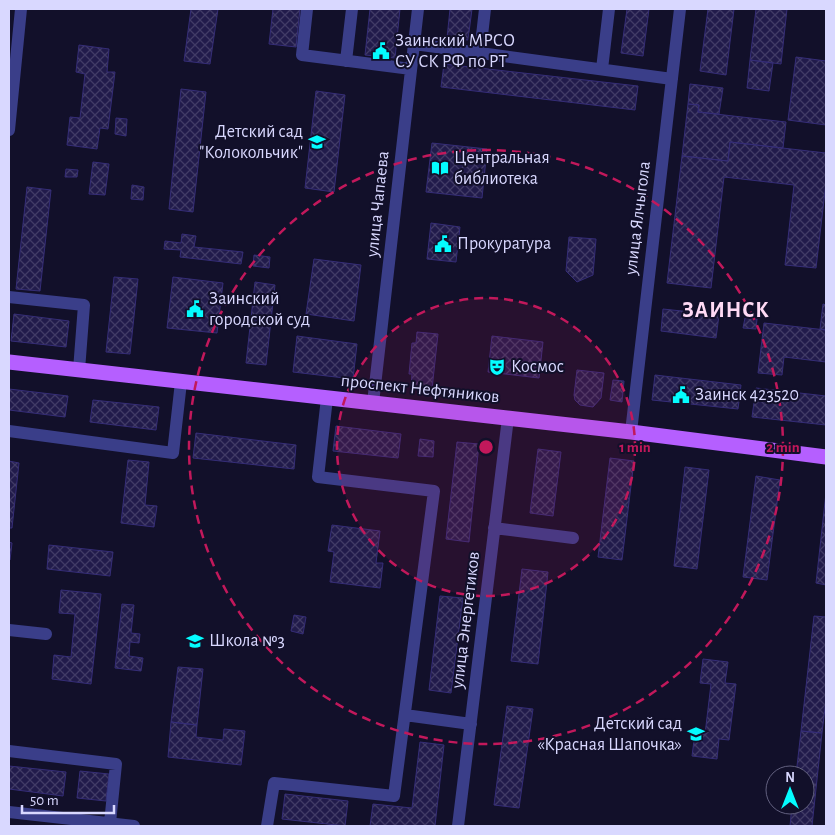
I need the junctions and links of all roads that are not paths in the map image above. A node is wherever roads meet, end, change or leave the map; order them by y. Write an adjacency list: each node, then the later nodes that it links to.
1 (21, 9): 14 (street)
2 (307, 9): 10 (street)
3 (352, 9): 10 (street)
4 (418, 9): 8 (street, улица Чапаева)
5 (485, 9): 9 (street)
6 (609, 9): 12 (street)
7 (680, 9): 13 (street, улица Ялчыгола)
8 (414, 44): 9 (street); 11 (street, улица Чапаева)
9 (480, 53): 12 (street)
10 (346, 61): 11 (street)
11 (411, 68): 20 (street, улица Чапаева)
12 (602, 69): 13 (street)
13 (672, 79): 23 (street, улица Ялчыгола)
14 (9, 130)
15 (9, 297): 17 (street)
16 (9, 362): 17 (main road, проспект Нефтяников)
17 (79, 370): 18 (main road, проспект Нефтяников)
18 (181, 382): 19 (main road, проспект Нефтяников); 22 (street)
19 (327, 398): 20 (main road, проспект Нефтяников); 29 (street)
20 (373, 403): 21 (main road, проспект Нефтяников)
21 (508, 418): 23 (main road, проспект Нефтяников); 25 (street, улица Энергетиков)
22 (9, 432)
23 (631, 432): 24 (main road, проспект Нефтяников)
24 (826, 457)
25 (494, 528): 26 (street); 30 (street, улица Энергетиков)
26 (573, 538)
27 (9, 630): 28 (street)
28 (46, 634)
29 (405, 715): 30 (street); 35 (street)
30 (471, 724): 36 (street, улица Энергетиков)
31 (9, 751): 33 (street)
32 (9, 812): 33 (street)
33 (110, 823): 34 (street)
34 (134, 826)
35 (267, 826)
36 (458, 826)

